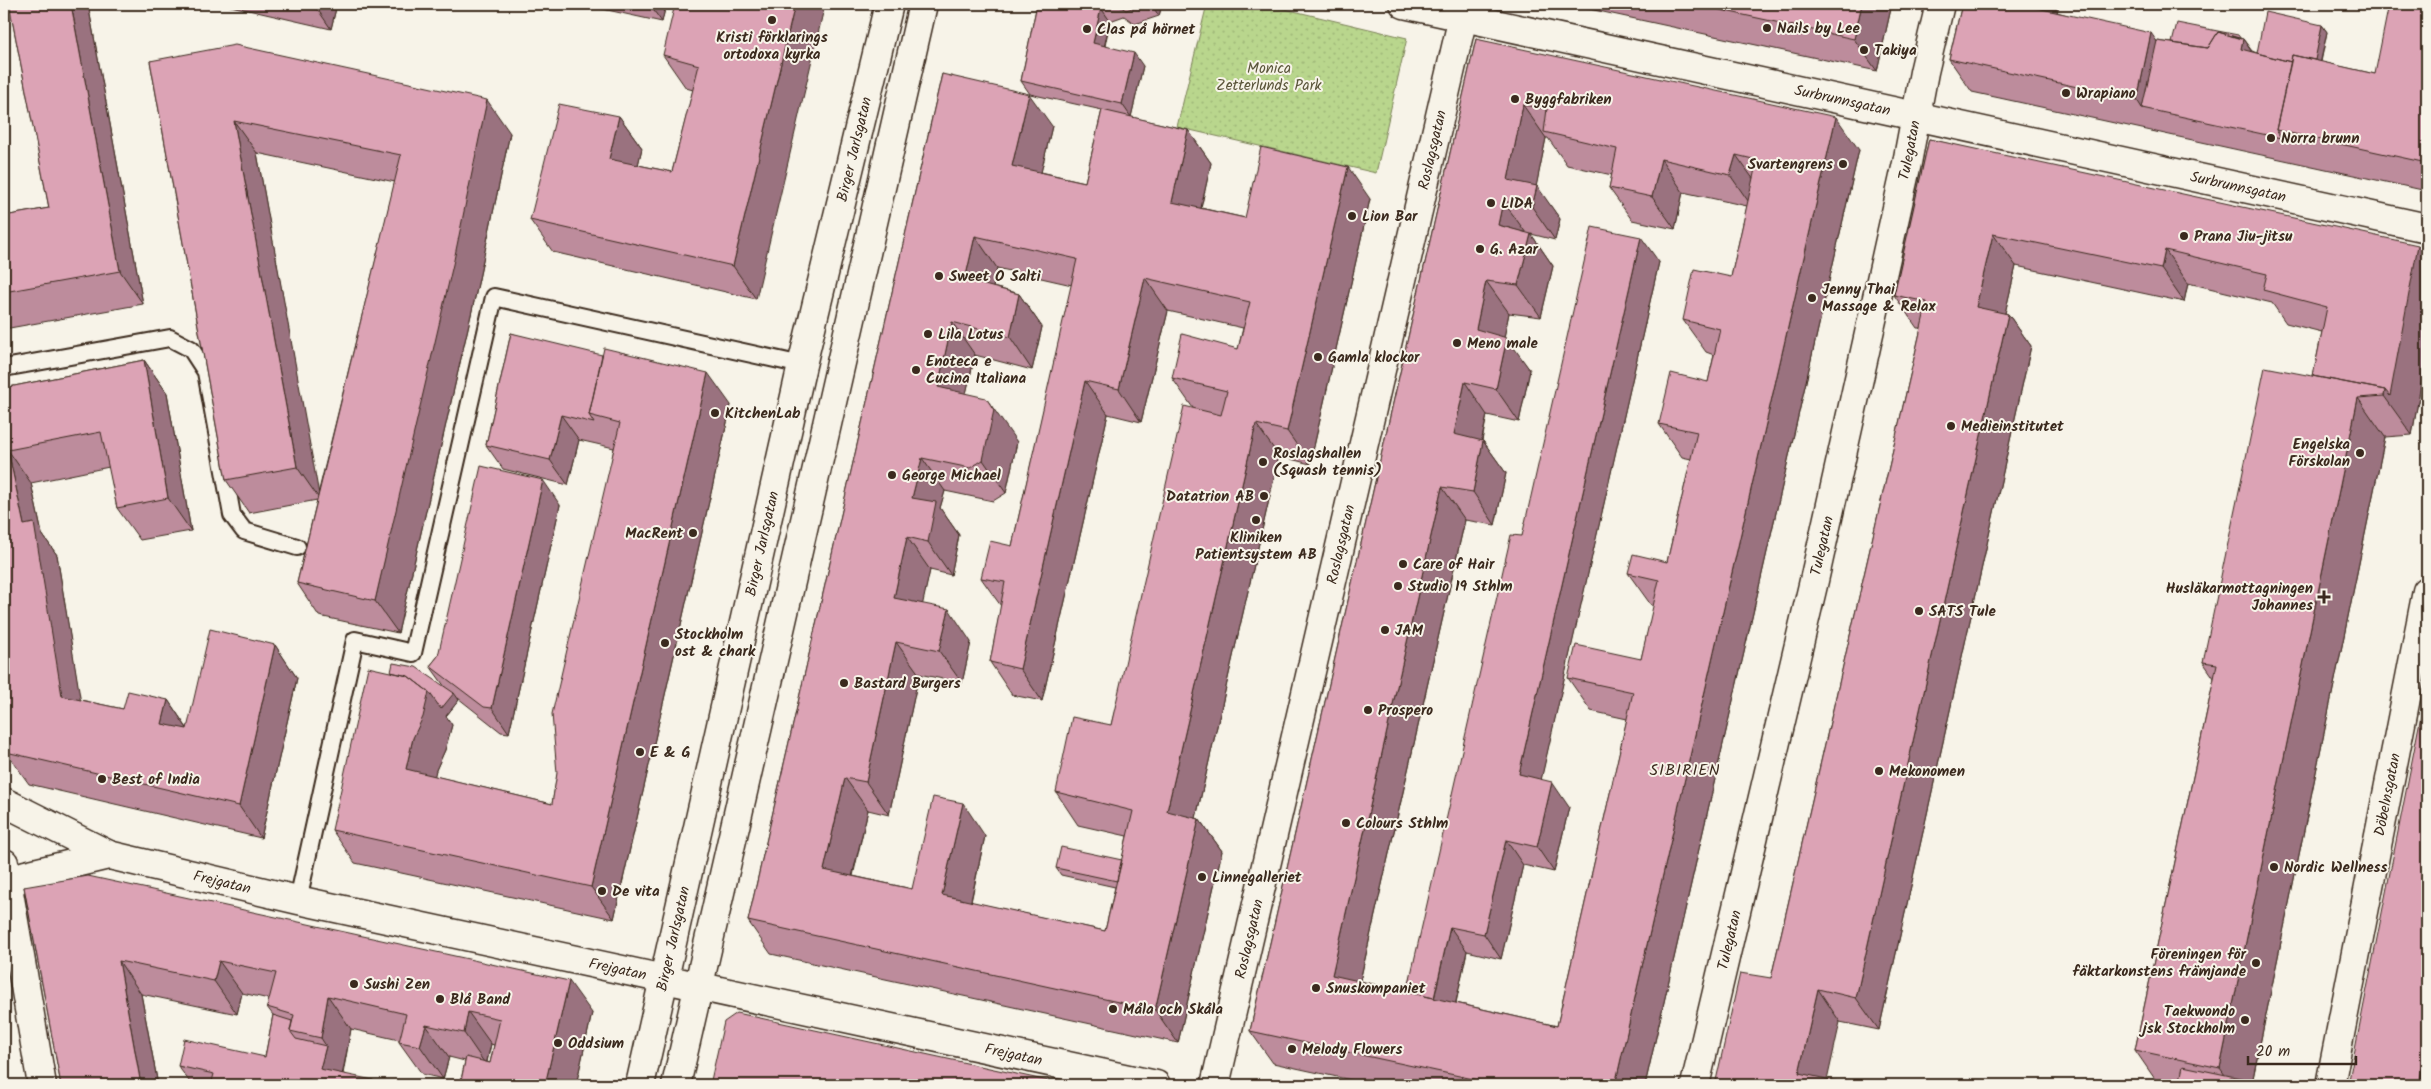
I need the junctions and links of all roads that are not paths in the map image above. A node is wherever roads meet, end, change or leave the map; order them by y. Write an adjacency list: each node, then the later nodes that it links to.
1 (889, 4): 8 (street, Birger Jarlsgatan)
2 (923, 4): 17 (street)
3 (1404, 4): 5 (street, Surbrunnsgatan)
4 (1940, 4): 6 (street, Tulegatan)
5 (1464, 11): 6 (street, Surbrunnsgatan); 22 (street, Roslagsgatan)
6 (1916, 116): 7 (street, Surbrunnsgatan); 23 (street, Tulegatan)
7 (2427, 228)
8 (802, 364): 15 (lane); 16 (street, Birger Jarlsgatan)
9 (4, 368): 10 (lane)
10 (296, 547)
11 (2427, 590): 24 (street, Döbelnsgatan)
12 (4, 802): 13 (street, Frejgatan)
13 (109, 855): 14 (street, Frejgatan); 15 (street, Frejgatan)
14 (5, 875): 18 (street)
15 (298, 900): 16 (street, Frejgatan)
16 (664, 979): 17 (street, Frejgatan); 19 (street, Birger Jarlsgatan)
17 (698, 986): 20 (street); 21 (street, Frejgatan)
18 (42, 1085)
19 (640, 1085)
20 (676, 1085)
21 (1156, 1085)
22 (1215, 1085)
23 (1695, 1085)
24 (2330, 1085)

